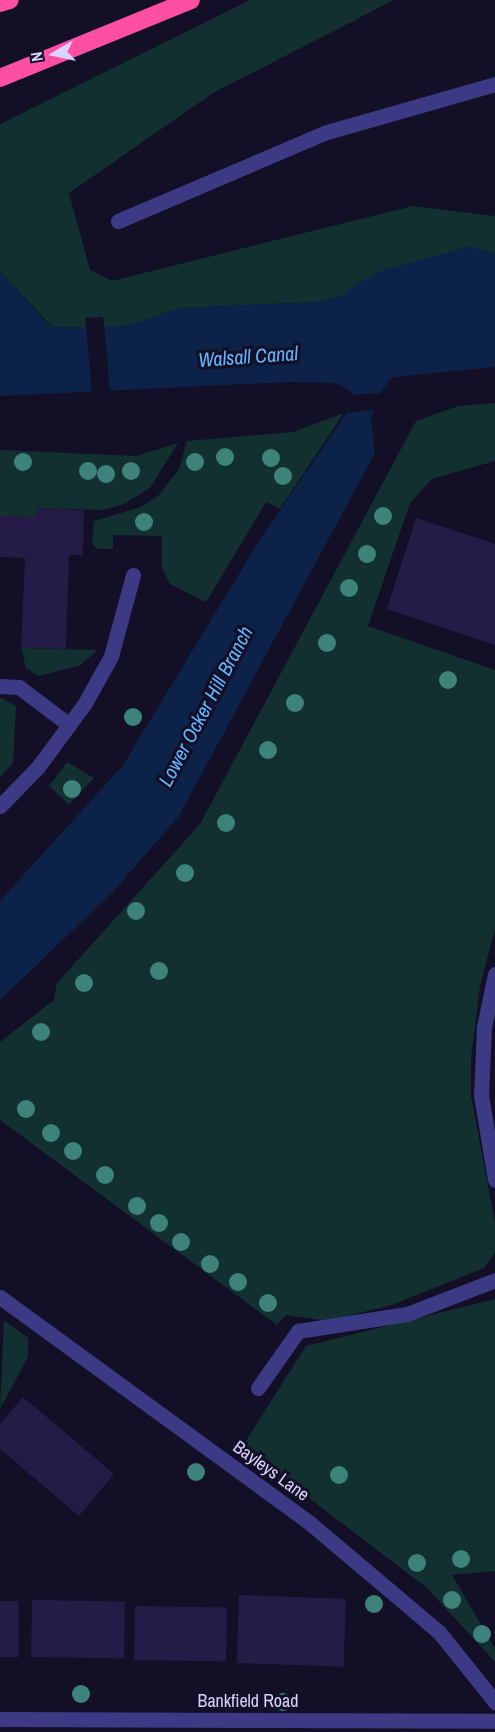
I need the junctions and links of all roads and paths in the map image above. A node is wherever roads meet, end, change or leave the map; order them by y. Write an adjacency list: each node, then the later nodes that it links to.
1 (10, 0): 3 (highway)
2 (191, 0): 4 (highway)
3 (0, 3)
4 (0, 78)
5 (495, 84): 6 (street)
6 (118, 221)
7 (133, 575): 9 (street)
8 (0, 686): 9 (street)
9 (69, 725): 10 (street)
10 (0, 806)
11 (495, 974): 12 (street)
12 (495, 1180)
13 (495, 1280): 15 (street)
14 (0, 1298): 16 (street, Bayleys Lane)
15 (258, 1388)
16 (495, 1702)
17 (0, 1719): 18 (street, Bankfield Road)
18 (495, 1721)

